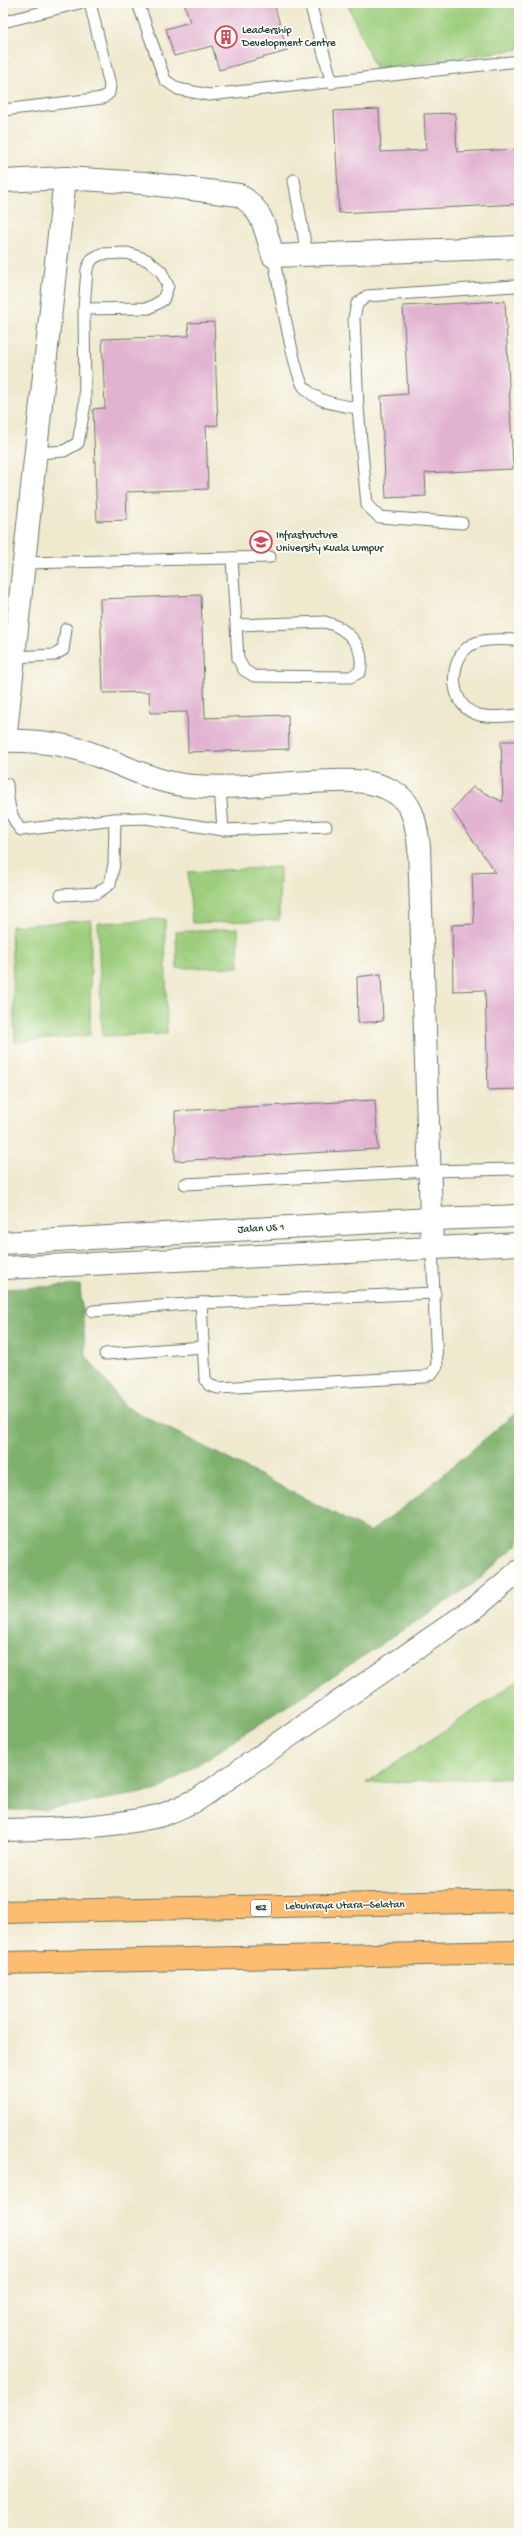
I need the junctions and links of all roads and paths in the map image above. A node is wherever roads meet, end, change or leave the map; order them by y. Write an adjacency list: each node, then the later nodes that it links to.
1 (79, 3): 5 (lane)
2 (90, 3): 8 (lane)
3 (138, 3): 7 (lane)
4 (310, 3): 7 (lane)
5 (3, 22)
6 (519, 60): 7 (lane)
7 (332, 83)
8 (3, 110)
9 (65, 178): 11 (street); 14 (street); 18 (street)
10 (294, 180): 13 (lane)
11 (3, 181)
12 (519, 247): 13 (street)
13 (307, 255): 14 (street)
14 (274, 256): 17 (lane)
15 (514, 286): 17 (lane)
16 (84, 309): 16 (lane); 18 (lane)
17 (358, 408): 19 (lane)
18 (37, 453): 22 (street)
19 (462, 523)
20 (270, 557): 21 (lane)
21 (232, 558): 22 (lane); 23 (lane)
22 (25, 563): 26 (street)
23 (236, 625): 23 (lane)
24 (66, 629): 26 (lane)
25 (519, 640): 27 (lane)
26 (14, 656): 28 (street)
27 (519, 715)
28 (4, 741): 30 (street)
29 (7, 784): 31 (lane)
30 (220, 786): 33 (lane); 36 (street)
31 (115, 819): 33 (lane); 34 (lane)
32 (326, 826): 33 (lane)
33 (222, 830)
34 (61, 895)
35 (519, 1169): 36 (lane)
36 (429, 1171): 37 (lane); 39 (street)
37 (185, 1184)
38 (519, 1216): 39 (street, Jalan US 1)
39 (431, 1219): 40 (street, Jalan US 1); 42 (street)
40 (3, 1244)
41 (519, 1244): 42 (street)
42 (432, 1247): 43 (street); 44 (lane)
43 (3, 1268)
44 (435, 1293): 45 (lane); 47 (lane)
45 (201, 1303): 46 (lane); 47 (lane)
46 (93, 1311)
47 (203, 1347): 48 (lane)
48 (105, 1354)
49 (519, 1570): 50 (street)
50 (3, 1830)
51 (519, 1902): 52 (highway, Lebuhraya Utara–Selatan / E2)
52 (3, 1912)
53 (519, 1952): 54 (highway)
54 (3, 1963)

